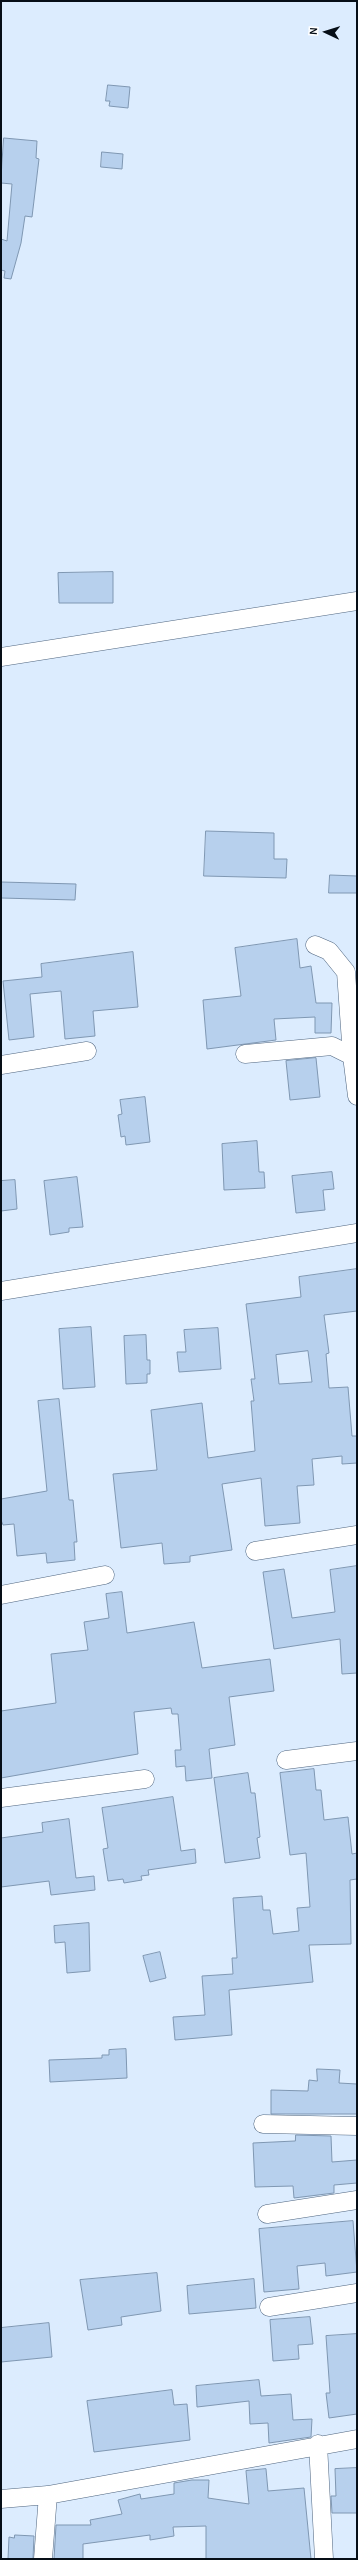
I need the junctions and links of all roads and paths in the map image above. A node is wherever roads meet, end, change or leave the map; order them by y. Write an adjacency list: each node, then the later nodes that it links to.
1 (357, 601): 2 (street)
2 (1, 657)
3 (315, 945): 6 (street)
4 (87, 1051): 7 (street)
5 (245, 1054): 6 (street)
6 (352, 1056): 8 (street)
7 (1, 1065)
8 (357, 1096)
9 (357, 1233): 10 (street)
10 (1, 1291)
11 (357, 1535): 12 (street)
12 (255, 1551)
13 (105, 1575): 14 (street)
14 (1, 1595)
15 (357, 1751): 16 (street)
16 (286, 1760)
17 (145, 1779): 18 (street)
18 (1, 1798)
19 (264, 2124): 20 (street)
20 (357, 2126)
21 (357, 2200): 22 (street)
22 (267, 2214)
23 (357, 2293): 24 (street)
24 (269, 2307)
25 (357, 2439): 26 (street)
26 (318, 2444): 27 (street); 30 (street)
27 (48, 2495): 28 (street); 29 (street)
28 (1, 2499)
29 (43, 2559)
30 (324, 2559)

